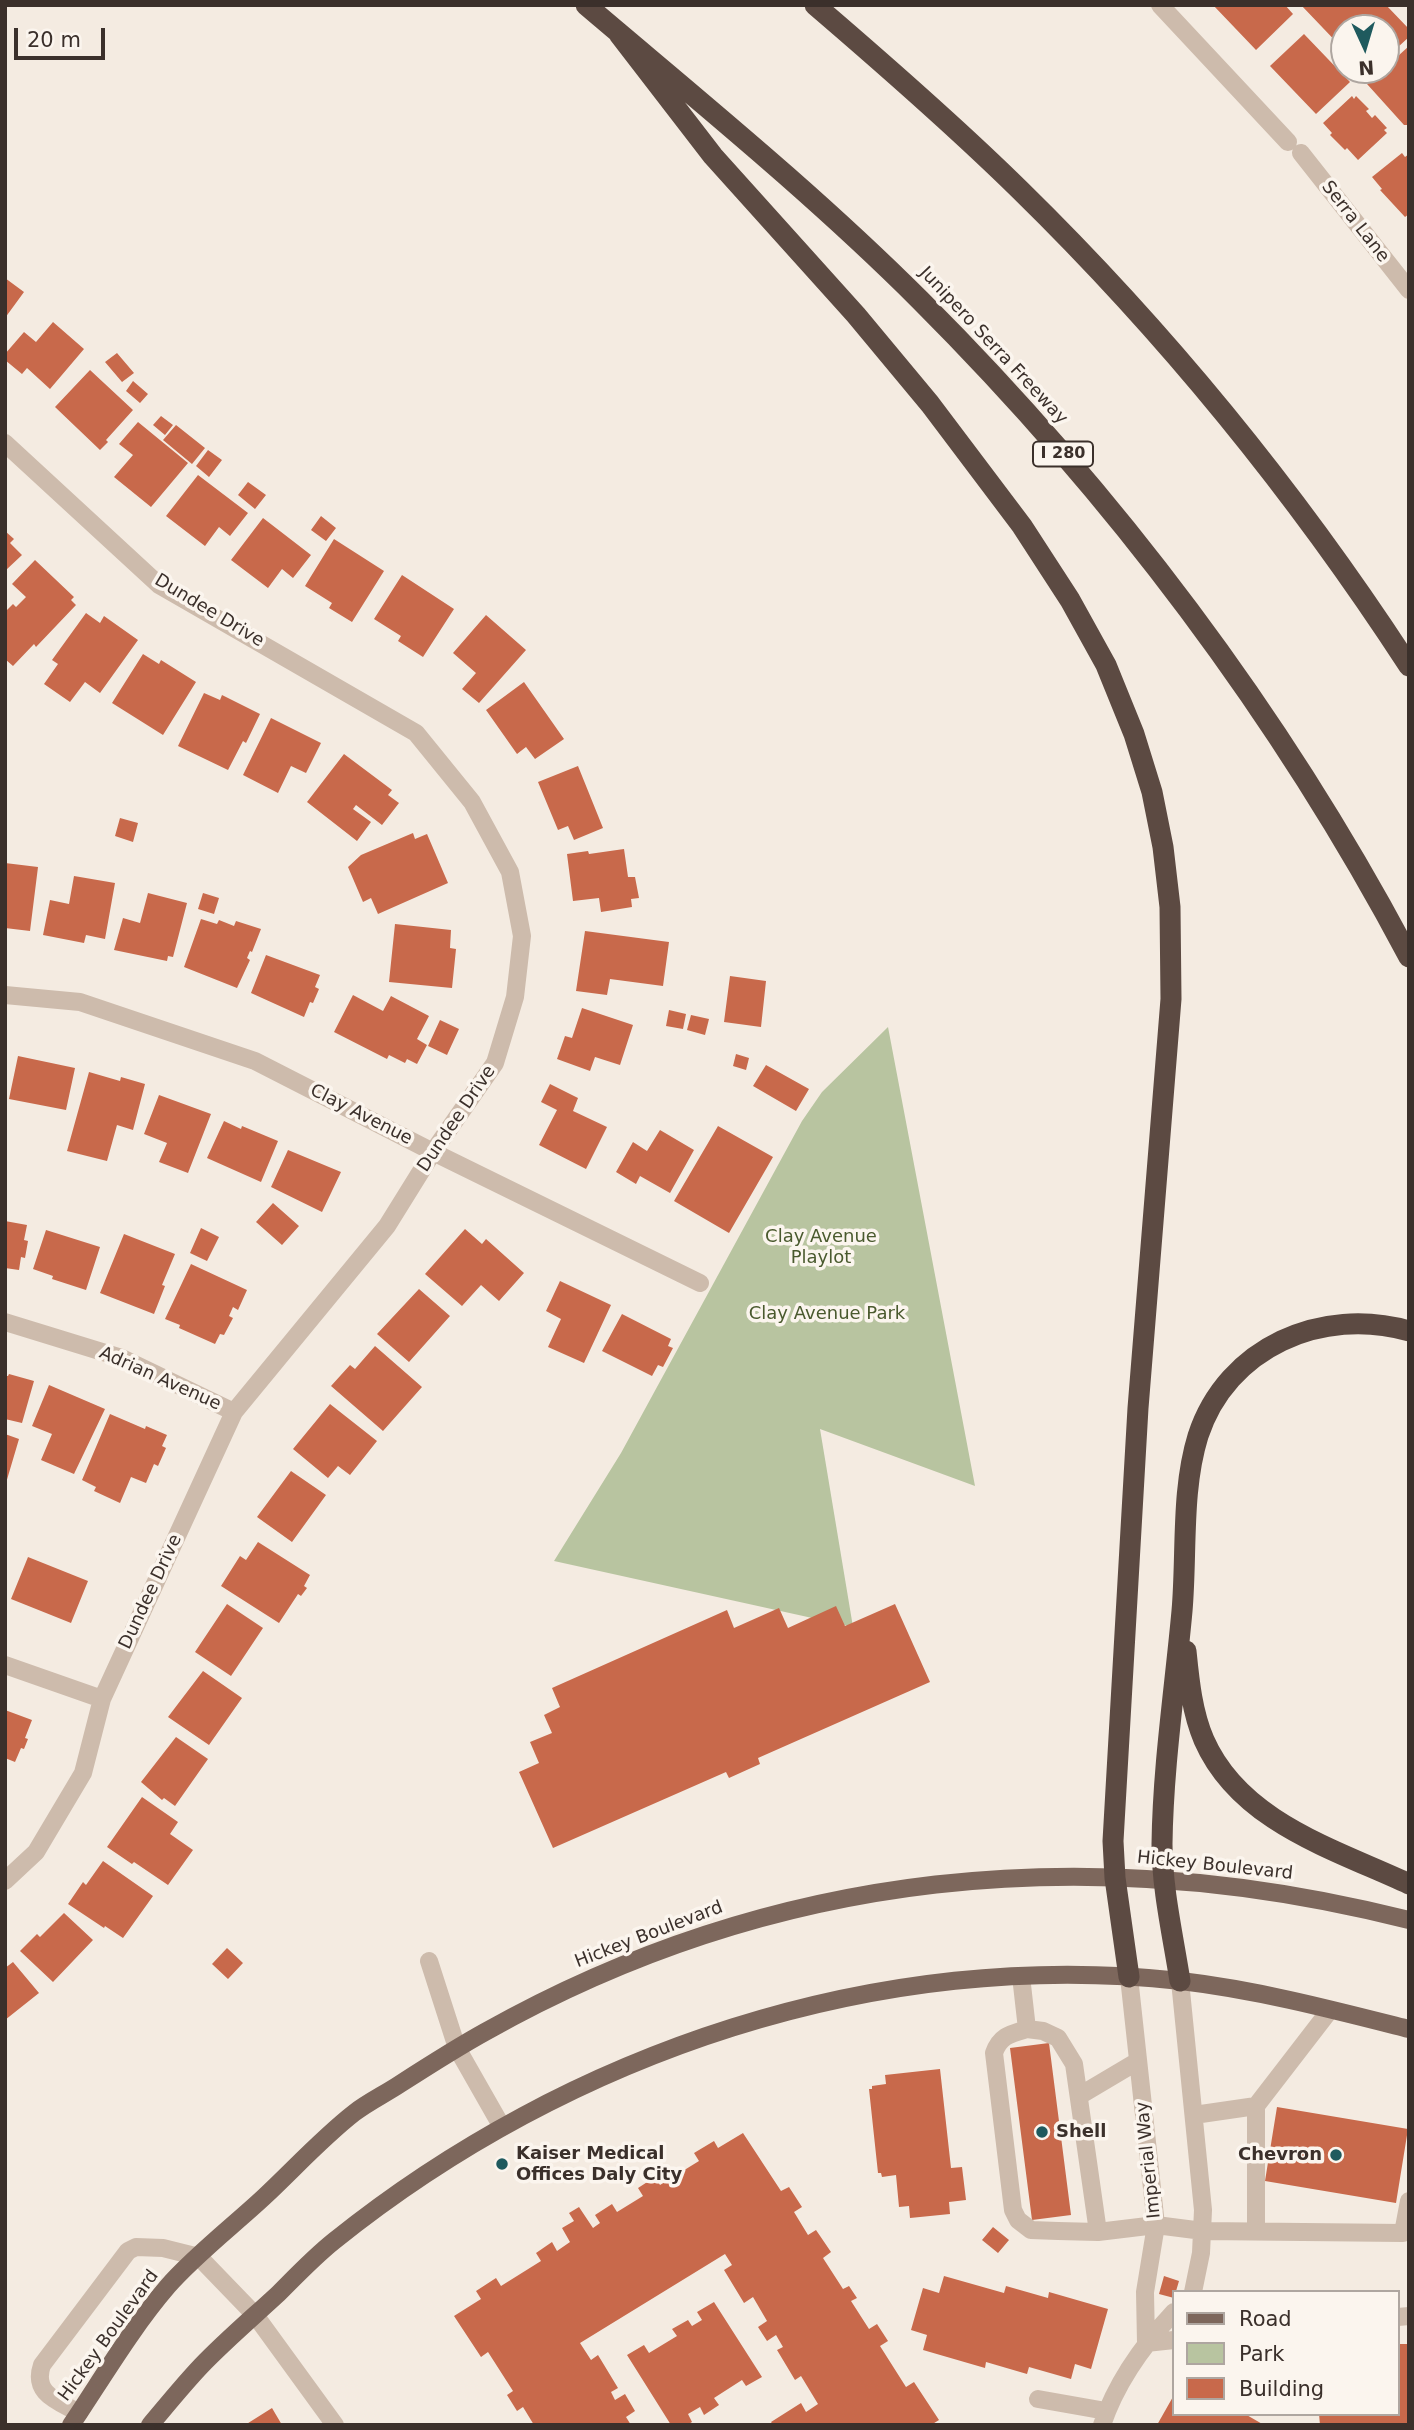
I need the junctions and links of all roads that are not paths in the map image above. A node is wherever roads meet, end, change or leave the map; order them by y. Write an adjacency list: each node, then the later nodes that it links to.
1 (586, 5): 4 (highway, Junipero Serra Freeway / I 280)
2 (815, 5): 7 (highway)
3 (1160, 5): 5 (street, Serra Lane)
4 (619, 34): 10 (highway, Junipero Serra Freeway / I 280); 20 (highway)
5 (1409, 290)
6 (5, 443): 12 (street, Dundee Drive)
7 (1324, 543): 8 (highway); 9 (highway)
8 (1409, 640)
9 (1409, 666)
10 (1409, 957)
11 (5, 995): 12 (street, Clay Avenue)
12 (433, 1152): 13 (street, Clay Avenue); 16 (street, Dundee Drive)
13 (700, 1283)
14 (5, 1322): 16 (street, Adrian Avenue)
15 (1409, 1331): 17 (highway)
16 (234, 1412): 19 (street, Dundee Drive)
17 (1182, 1609): 22 (highway); 23 (highway)
18 (5, 1665): 19 (street)
19 (102, 1699): 21 (street, Dundee Drive)
20 (1115, 1878): 22 (main road, Hickey Boulevard); 27 (highway); 32 (main road, Hickey Boulevard)
21 (5, 1881)
22 (1165, 1881): 24 (main road, Hickey Boulevard); 28 (highway)
23 (1409, 1884)
24 (1409, 1920)
25 (429, 1961): 32 (street)
26 (1021, 1976): 27 (main road); 30 (street); 37 (main road)
27 (1129, 1977): 28 (main road); 33 (street, Imperial Way)
28 (1180, 1981): 29 (main road); 36 (street)
29 (1331, 2010): 31 (main road); 35 (street)
30 (1027, 2029): 34 (street); 42 (street)
31 (1409, 2029)
32 (457, 2048): 37 (street); 43 (main road, Hickey Boulevard)
33 (1138, 2061): 34 (street); 39 (street, Imperial Way)
34 (1079, 2096): 42 (street)
35 (1256, 2106): 36 (street); 41 (street)
36 (1194, 2115): 40 (street)
37 (502, 2127): 46 (main road)
38 (1409, 2201): 41 (street)
39 (1156, 2225): 40 (street); 42 (street); 48 (street, Imperial Way)
40 (1203, 2231): 41 (street); 44 (street)
41 (1256, 2231)
42 (1098, 2232)
43 (199, 2257): 46 (street); 51 (main road, Hickey Boulevard); 51 (street)
44 (1194, 2290)
45 (1172, 2314): 48 (street)
46 (255, 2315): 52 (main road); 53 (street)
47 (1172, 2340): 48 (street)
48 (1146, 2343): 50 (street)
49 (1038, 2399): 50 (street)
50 (1104, 2418)
51 (75, 2419)
52 (150, 2425)
53 (335, 2425)

